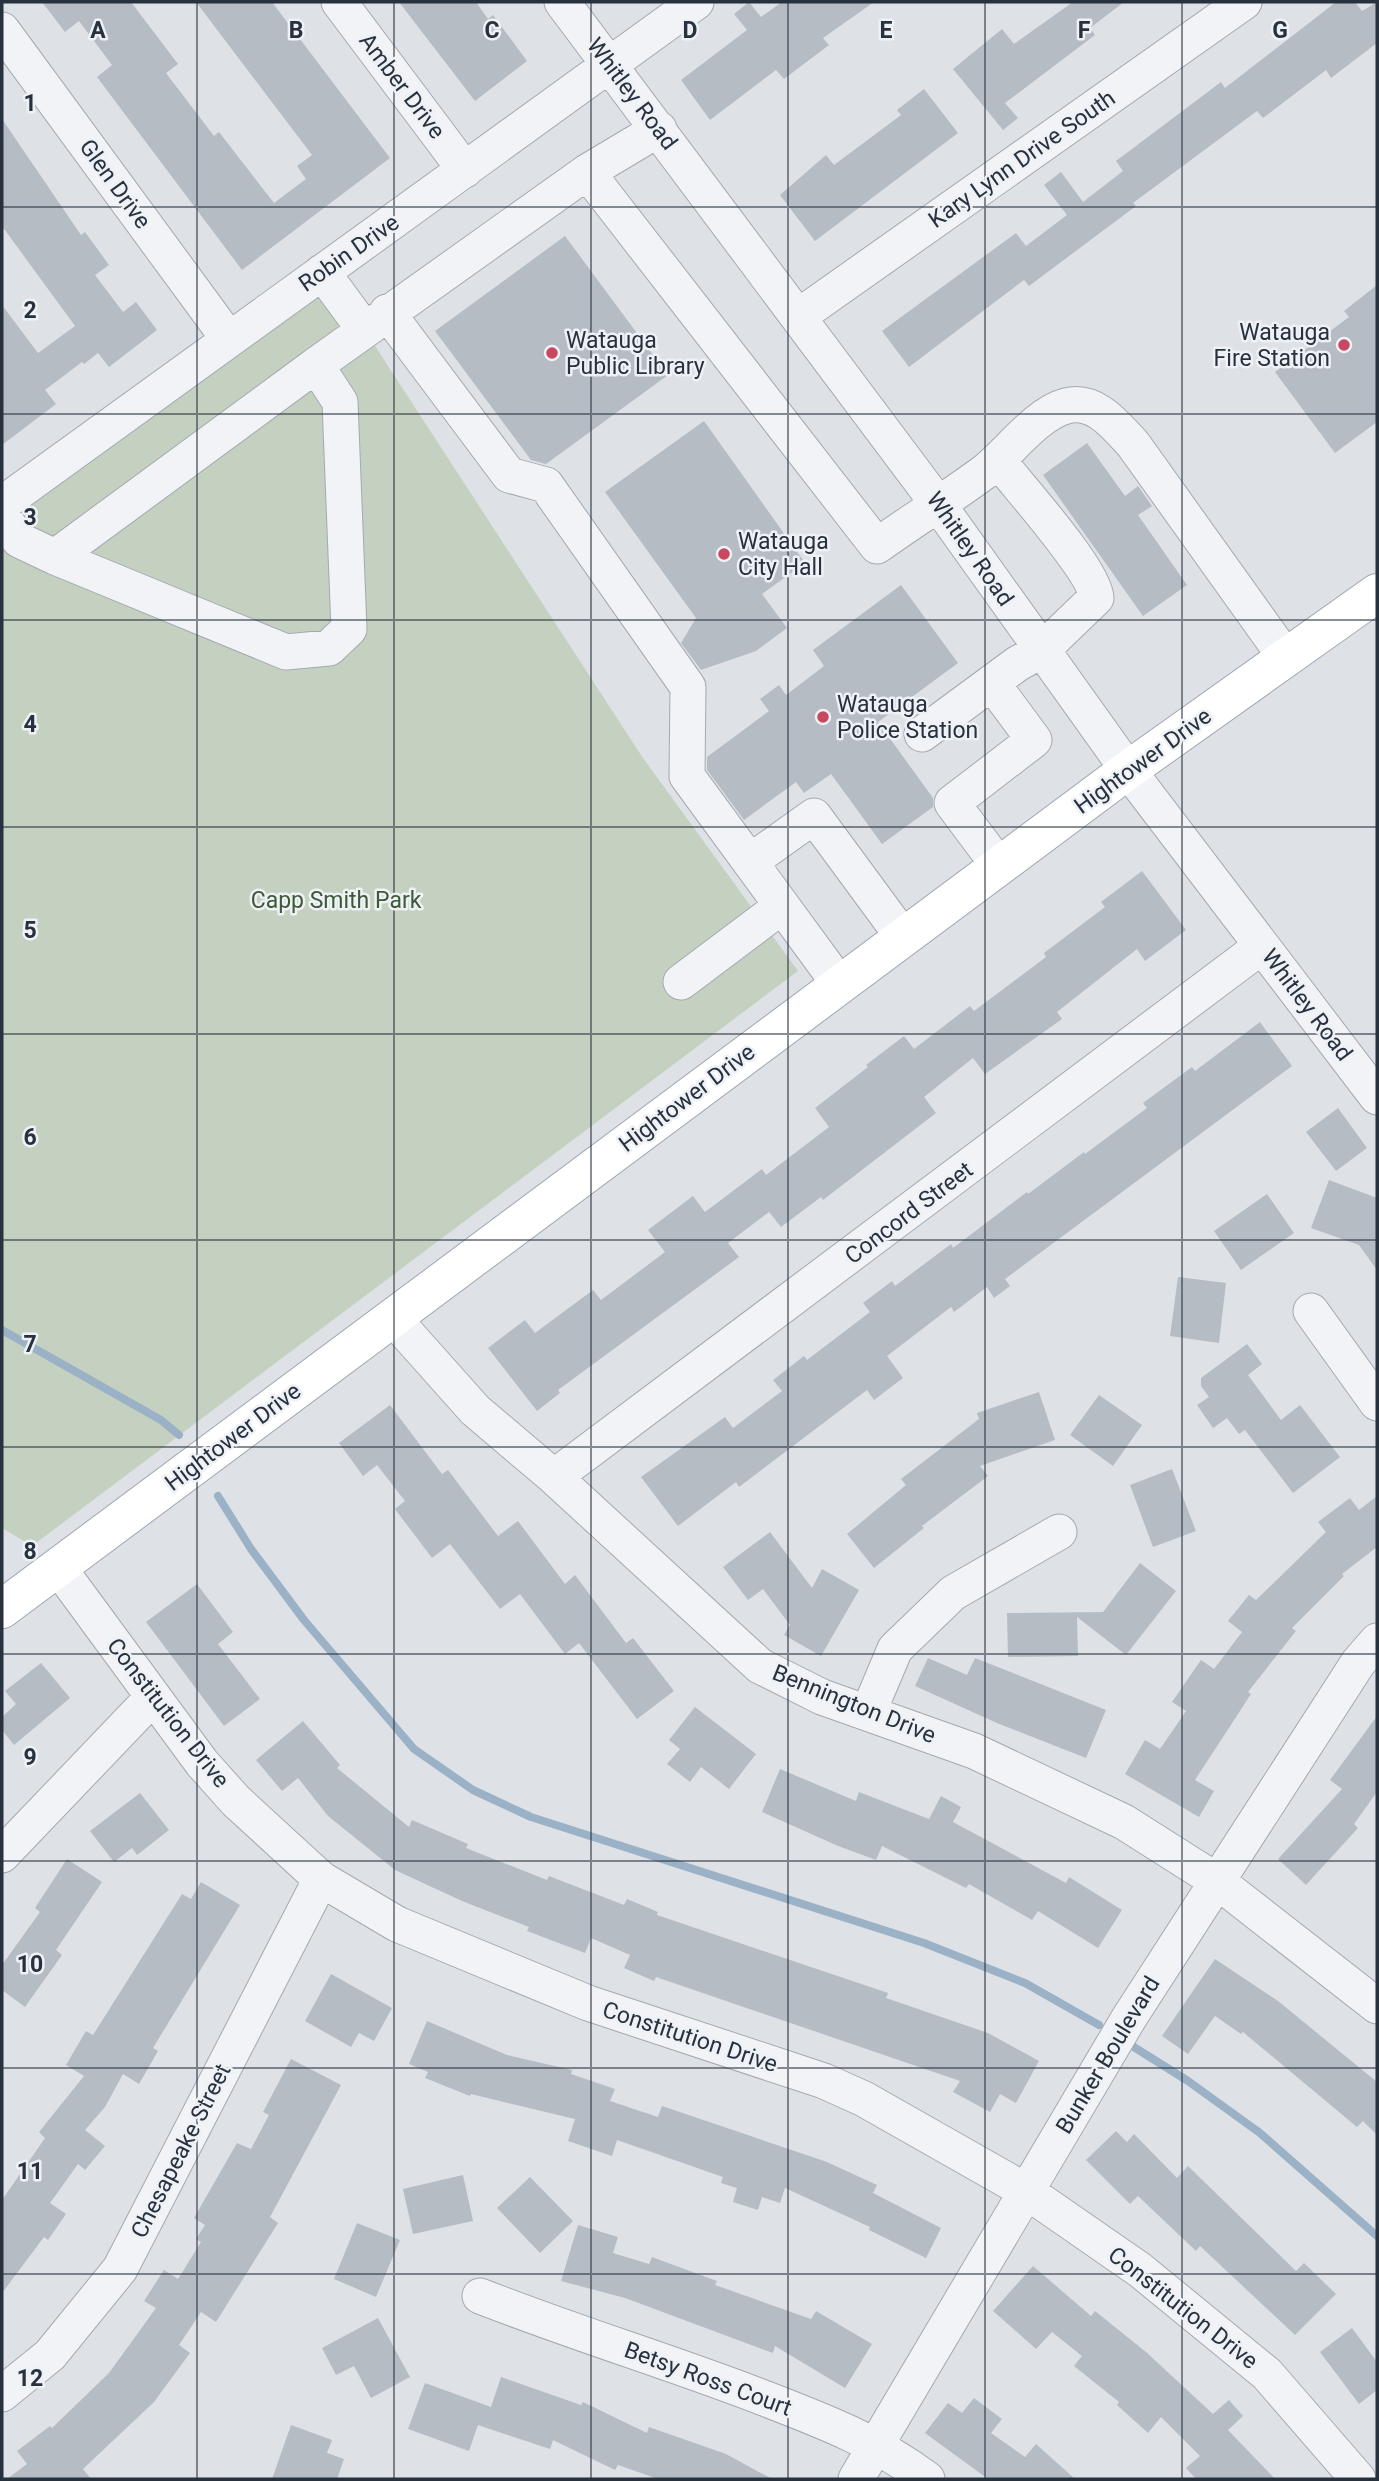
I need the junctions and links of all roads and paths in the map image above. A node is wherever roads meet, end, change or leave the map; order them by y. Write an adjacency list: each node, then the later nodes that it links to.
1 (339, 2): 8 (street, Amber Drive)
2 (562, 2): 6 (street, Whitley Road)
3 (696, 2): 6 (street, Robin Drive)
4 (1244, 2): 11 (street, Kary Lynn Drive South)
5 (2, 30): 13 (street, Glen Drive)
6 (609, 65): 7 (street, Whitley Road); 8 (street, Robin Drive)
7 (659, 129): 9 (street); 11 (street, Whitley Road)
8 (466, 170): 10 (street, Robin Drive)
9 (587, 173): 12 (street); 16 (street)
10 (322, 272): 12 (street); 13 (street, Robin Drive)
11 (799, 316): 16 (street, Whitley Road)
12 (376, 321): 14 (street); 26 (street)
13 (228, 338): 17 (street, Robin Drive)
14 (316, 365): 19 (street); 19 (street)
15 (998, 460): 16 (street); 21 (street); 22 (street)
16 (938, 503): 21 (street, Whitley Road)
17 (2, 504)
18 (2, 516): 19 (street)
19 (55, 557)
20 (1377, 593): 22 (main road, Hightower Drive)
21 (1042, 650): 23 (street); 25 (street, Whitley Road)
22 (1286, 658): 25 (main road, Hightower Drive)
23 (992, 683): 24 (street); 27 (street)
24 (922, 734)
25 (1128, 770): 27 (main road, Hightower Drive); 30 (street, Whitley Road)
26 (751, 861): 28 (street); 29 (street)
27 (999, 866): 29 (main road, Hightower Drive)
28 (782, 906): 31 (street); 32 (street)
29 (903, 937): 32 (main road, Hightower Drive)
30 (1262, 946): 33 (street, Whitley Road); 37 (street, Concord Street)
31 (681, 982)
32 (840, 985): 35 (main road, Hightower Drive)
33 (1377, 1097)
34 (1311, 1311): 36 (street)
35 (393, 1318): 37 (street, Bennington Drive); 39 (main road, Hightower Drive)
36 (1377, 1402)
37 (554, 1477): 43 (street, Bennington Drive)
38 (1059, 1532): 43 (street)
39 (58, 1567): 40 (main road, Hightower Drive); 42 (street, Constitution Drive)
40 (2, 1609)
41 (1377, 1641): 46 (street, Bunker Boulevard)
42 (153, 1696): 44 (street); 45 (street, Constitution Drive)
43 (868, 1713): 46 (street, Bennington Drive)
44 (2, 1854)
45 (321, 1879): 48 (street, Constitution Drive); 50 (street, Chesapeake Street)
46 (1217, 1881): 47 (street, Bennington Drive); 48 (street, Bunker Boulevard)
47 (1377, 2006)
48 (1026, 2191): 51 (street, Bunker Boulevard); 54 (street, Constitution Drive)
49 (480, 2296): 51 (street, Betsy Ross Court)
50 (2, 2394)
51 (876, 2446): 52 (street, Bunker Boulevard); 53 (street, Betsy Ross Court)
52 (856, 2479)
53 (927, 2479)
54 (1357, 2479)

